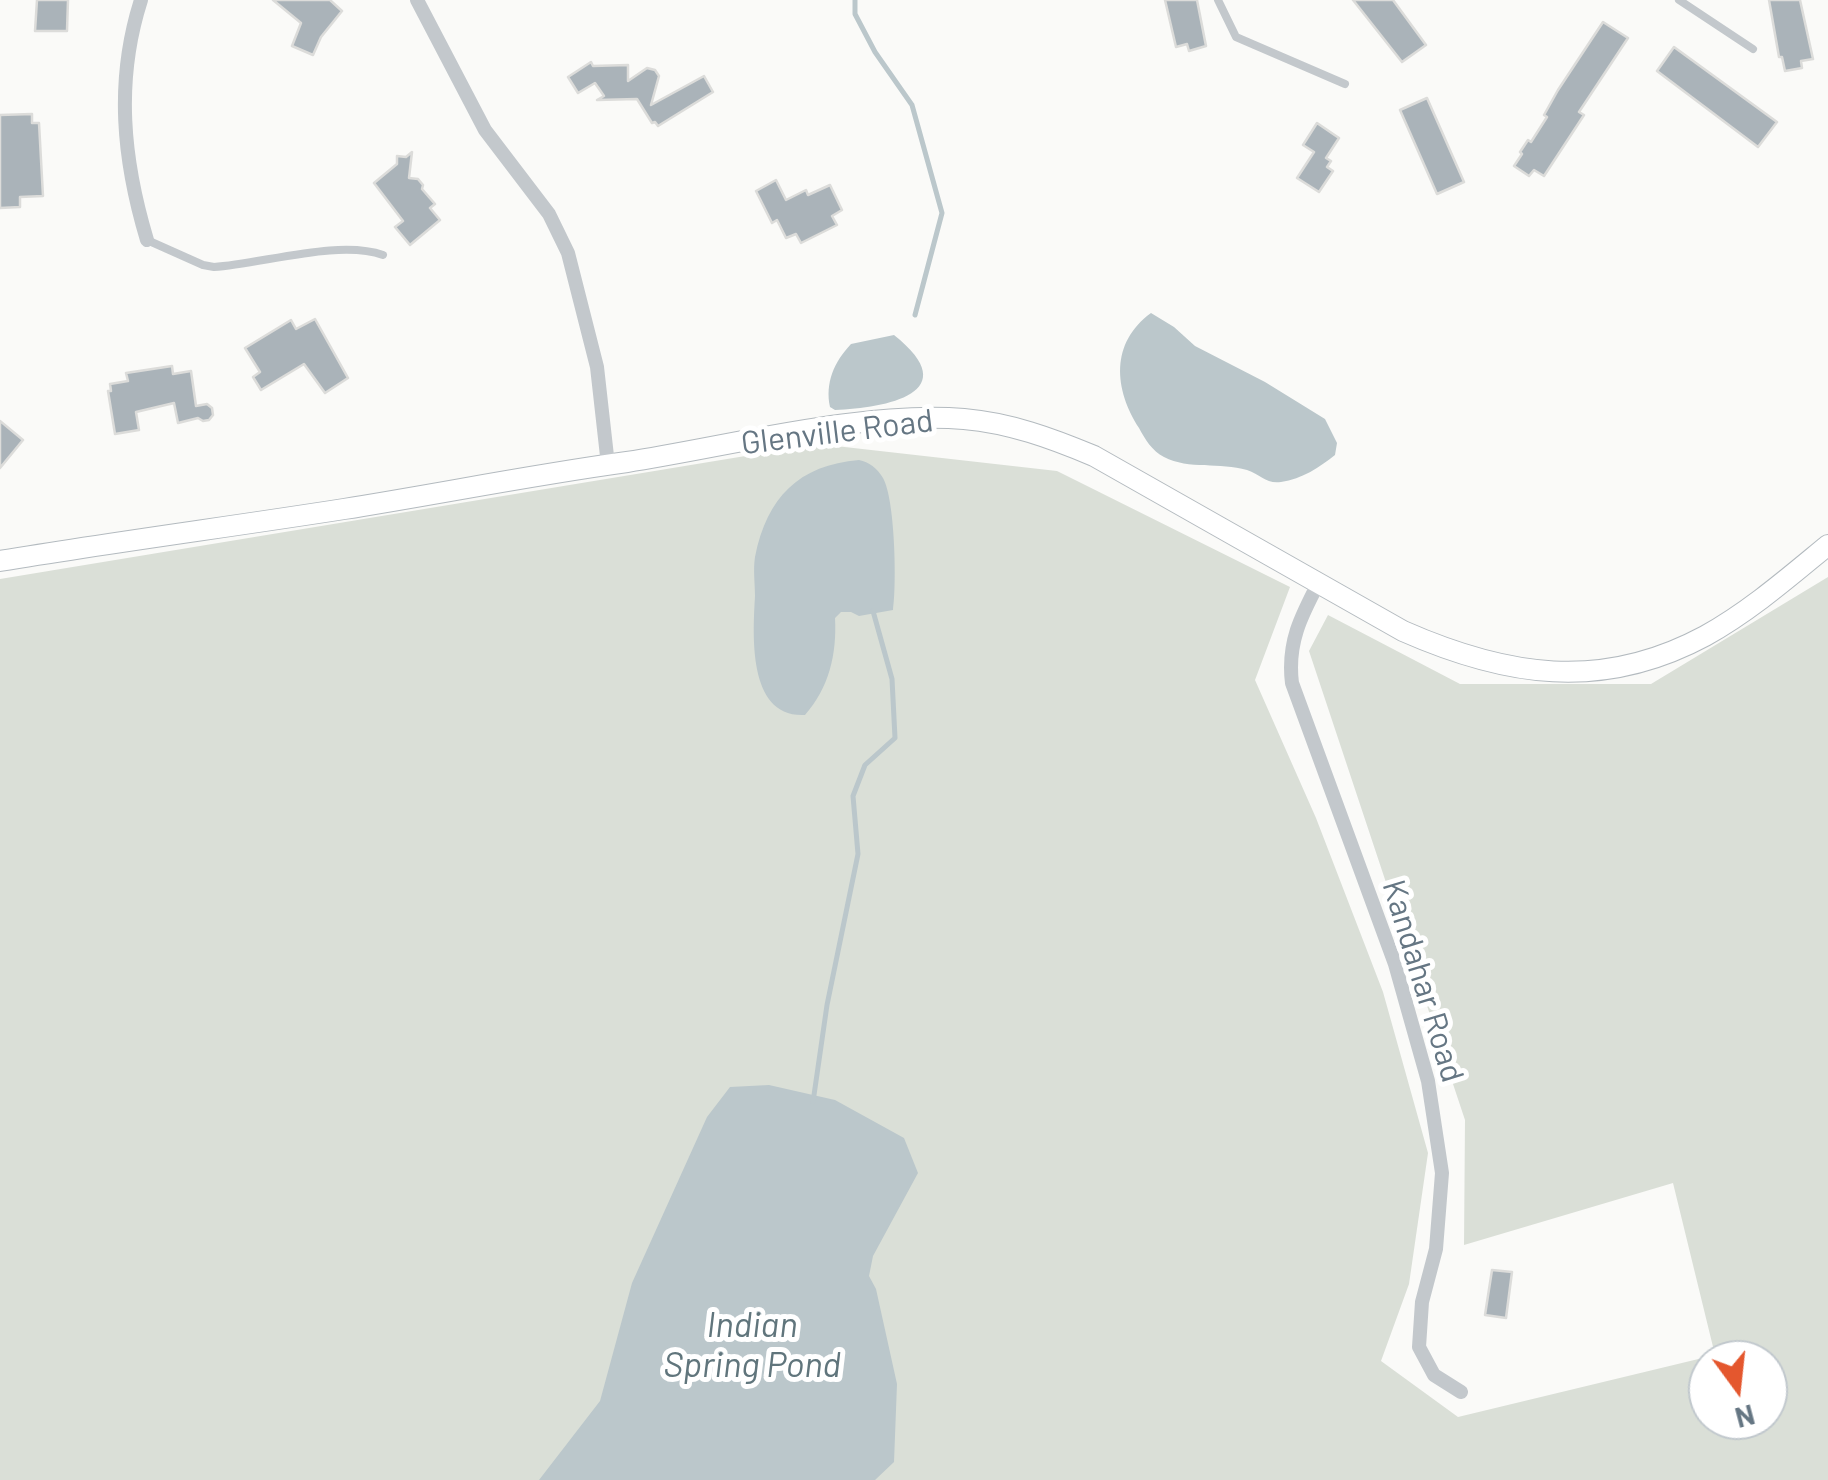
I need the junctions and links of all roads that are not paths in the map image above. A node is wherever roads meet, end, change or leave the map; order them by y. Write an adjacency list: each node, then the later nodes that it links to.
1 (141, 0): 7 (street)
2 (417, 0): 9 (street)
3 (1218, 0): 6 (lane)
4 (1679, 0): 5 (lane)
5 (1753, 49)
6 (1345, 84)
7 (147, 240): 8 (lane)
8 (383, 255)
9 (608, 464): 11 (main road, Glenville Road); 12 (main road, Glenville Road)
10 (1828, 544): 12 (main road, Glenville Road)
11 (0, 561)
12 (1319, 582): 13 (street, Kandahar Road)
13 (1462, 1392)

